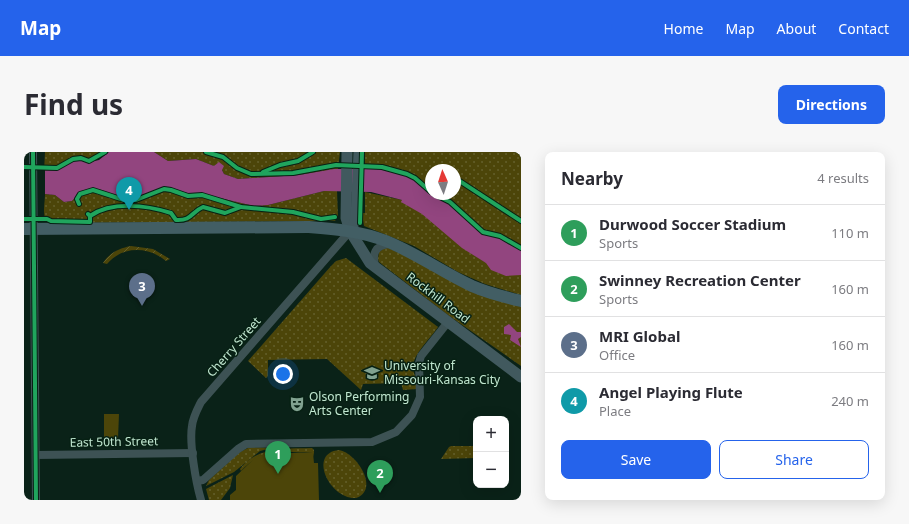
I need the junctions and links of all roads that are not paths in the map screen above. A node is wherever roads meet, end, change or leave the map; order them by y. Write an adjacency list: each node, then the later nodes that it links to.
1 (347, 154): 5 (main road, Rockhill Road)
2 (359, 154): 5 (main road)
3 (33, 155): 4 (street)
4 (29, 229): 5 (highway); 12 (street)
5 (350, 231): 6 (highway); 7 (main road, Rockhill Road); 11 (street, Cherry Street)
6 (392, 244): 7 (street); 8 (highway)
7 (376, 268): 9 (main road, Rockhill Road)
8 (521, 302)
9 (448, 322): 10 (main road, Rockhill Road); 13 (street)
10 (521, 377)
11 (193, 453): 12 (street, East 50th Street); 13 (street, Cherry Street)
12 (36, 455): 14 (street)
13 (197, 481): 15 (street, Cherry Street)
14 (36, 500)
15 (201, 500)

